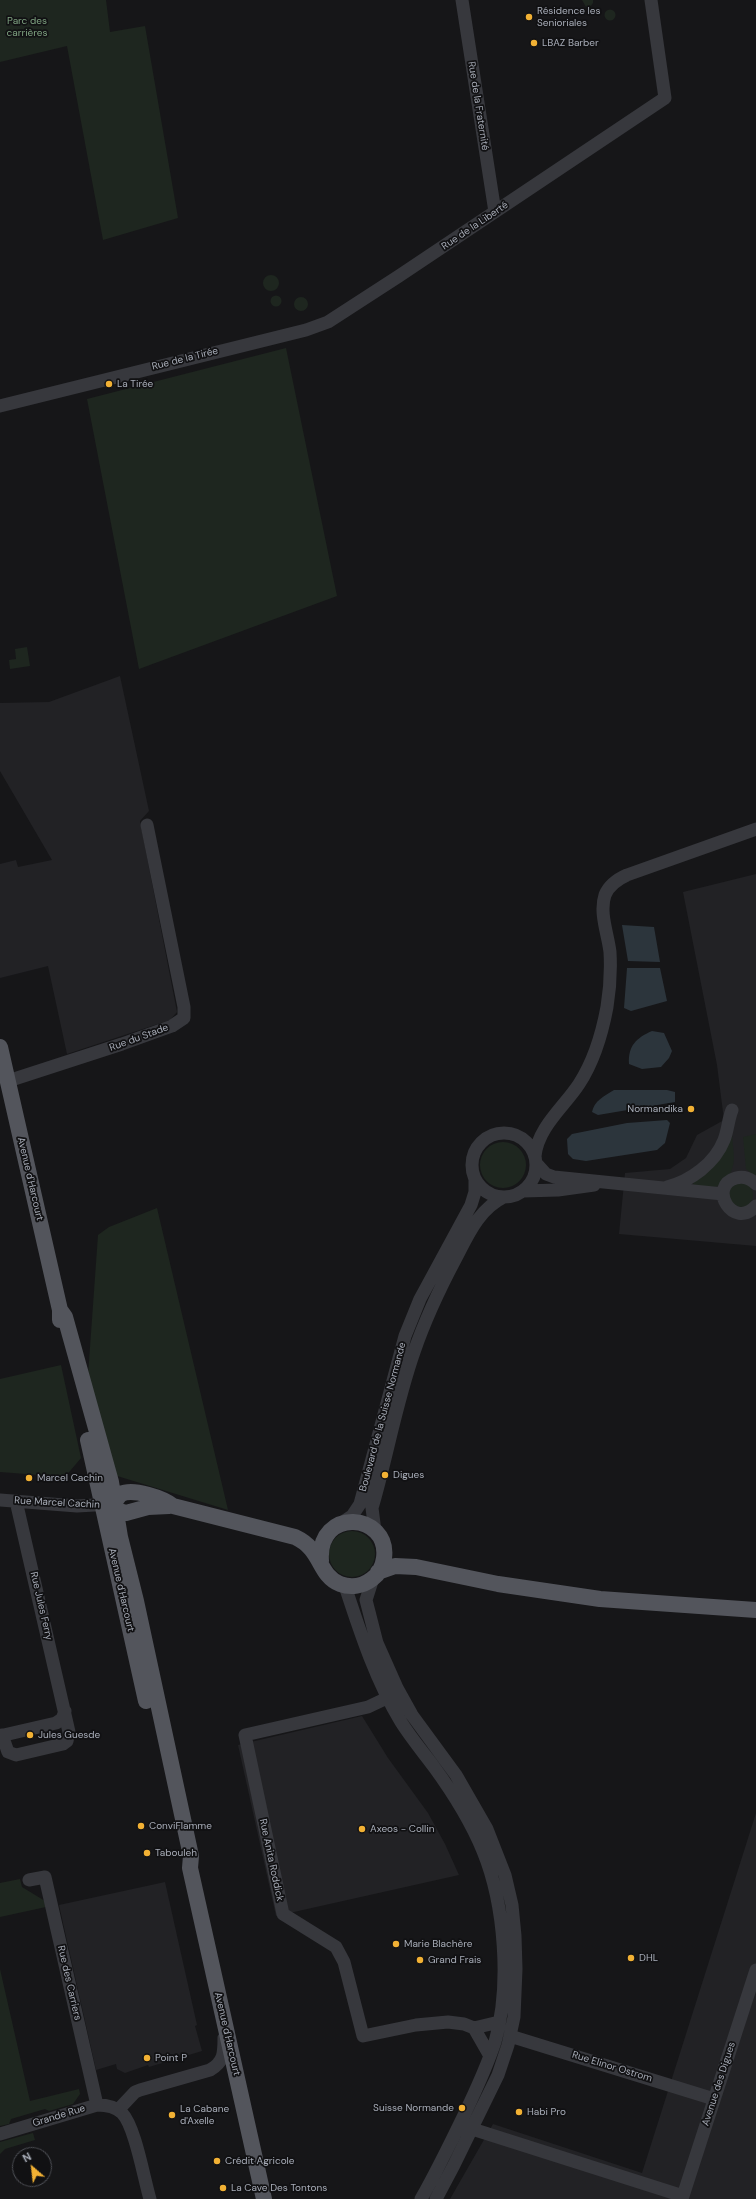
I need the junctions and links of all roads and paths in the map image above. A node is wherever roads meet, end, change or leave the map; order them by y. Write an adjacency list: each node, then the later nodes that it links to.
1 (462, 0): 3 (street, Rue de la Fraternité)
2 (651, 0): 3 (street, Rue de la Liberté)
3 (494, 212): 4 (street, Rue de la Liberté)
4 (276, 336): 5 (street, Rue de la Tirée)
5 (0, 406)
6 (147, 825): 9 (street, Rue du Stade)
7 (756, 829): 11 (street)
8 (0, 1047): 9 (main road, Avenue d'Harcourt)
9 (8, 1081): 24 (main road, Avenue d'Harcourt)
10 (732, 1110): 17 (street)
11 (552, 1119): 12 (street); 13 (street)
12 (513, 1134): 13 (street); 14 (street)
13 (535, 1159): 15 (street); 18 (street)
14 (475, 1178): 20 (street); 25 (street, Boulevard de la Suisse Normande)
15 (608, 1183): 17 (street); 18 (street)
16 (756, 1184): 19 (street)
17 (659, 1188): 19 (street)
18 (523, 1191): 20 (street)
19 (723, 1194): 21 (street)
20 (504, 1197): 27 (street, Boulevard de la Suisse Normande)
21 (756, 1206)
22 (0, 1500): 23 (street, Rue Marcel Cachin)
23 (16, 1501): 24 (street, Rue Marcel Cachin); 35 (street, Rue Jules Ferry)
24 (108, 1505): 28 (main road); 37 (main road, Avenue d'Harcourt); 37 (main road, Avenue d'Harcourt)
25 (343, 1522): 26 (main road); 27 (main road)
26 (327, 1534): 28 (main road); 29 (main road)
27 (379, 1536): 30 (main road); 31 (main road)
28 (295, 1537): 29 (main road)
29 (321, 1561): 32 (main road)
30 (416, 1567): 31 (main road); 33 (main road)
31 (376, 1575): 32 (main road); 43 (street)
32 (341, 1584): 34 (street)
33 (756, 1610)
34 (387, 1698): 40 (street); 42 (street, Rue Anita Roddick)
35 (65, 1711): 36 (street); 36 (street, Rue Jules Ferry)
36 (1, 1736)
37 (190, 1868): 41 (main road, Avenue d'Harcourt)
38 (29, 1880): 47 (street, Rue des Carriers)
39 (756, 1970): 46 (street, Avenue des Digues)
40 (499, 2022): 42 (street, Rue Anita Roddick); 44 (street)
41 (224, 2024): 48 (street); 53 (main road, Avenue d'Harcourt)
42 (474, 2028): 44 (street)
43 (510, 2036): 46 (street, Rue Elinor Ostrom); 49 (street)
44 (490, 2056): 45 (street)
45 (477, 2087): 49 (street); 54 (street)
46 (714, 2099): 51 (street, Avenue des Digues)
47 (97, 2105): 48 (street, Grande Rue); 50 (street, Grande Rue)
48 (118, 2110): 52 (street)
49 (472, 2129): 51 (street); 55 (street)
50 (0, 2134)
51 (682, 2198)
52 (150, 2199)
53 (264, 2199)
54 (421, 2199)
55 (436, 2199)

